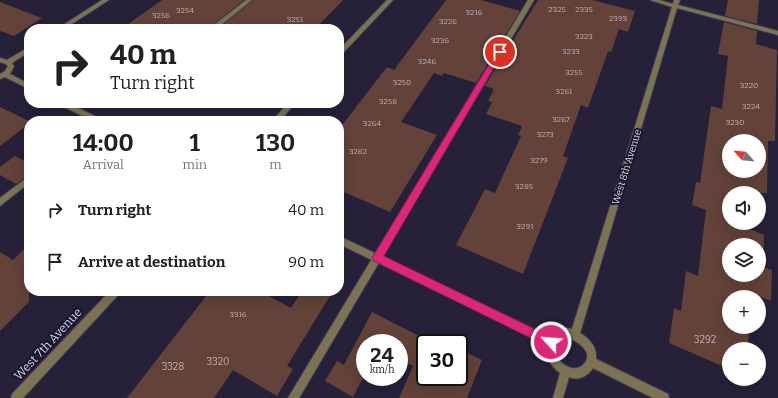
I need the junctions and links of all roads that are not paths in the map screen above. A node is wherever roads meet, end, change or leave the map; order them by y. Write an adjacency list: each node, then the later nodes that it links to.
1 (106, 0): 7 (street)
2 (249, 0): 8 (street)
3 (390, 0): 10 (street)
4 (531, 0): 23 (street)
5 (653, 0): 6 (street)
6 (676, 3): 9 (street); 25 (street, West 8th Avenue)
7 (68, 24)
8 (218, 24)
9 (778, 33)
10 (344, 49)
11 (24, 52): 13 (street)
12 (0, 60): 13 (street)
13 (8, 62): 14 (street)
14 (2, 76): 15 (street)
15 (24, 85)
16 (72, 108): 18 (street)
17 (288, 108): 19 (street)
18 (89, 116)
19 (280, 116)
20 (24, 183): 21 (street)
21 (0, 203)
22 (344, 242): 23 (street)
23 (377, 258): 26 (street); 30 (street)
24 (111, 296): 29 (street, West 7th Avenue)
25 (575, 334): 26 (street); 27 (street)
26 (551, 342): 28 (street)
27 (591, 362): 28 (street); 32 (street)
28 (565, 372): 31 (street)
29 (16, 398)
30 (293, 398)
31 (558, 398)
32 (664, 398)

